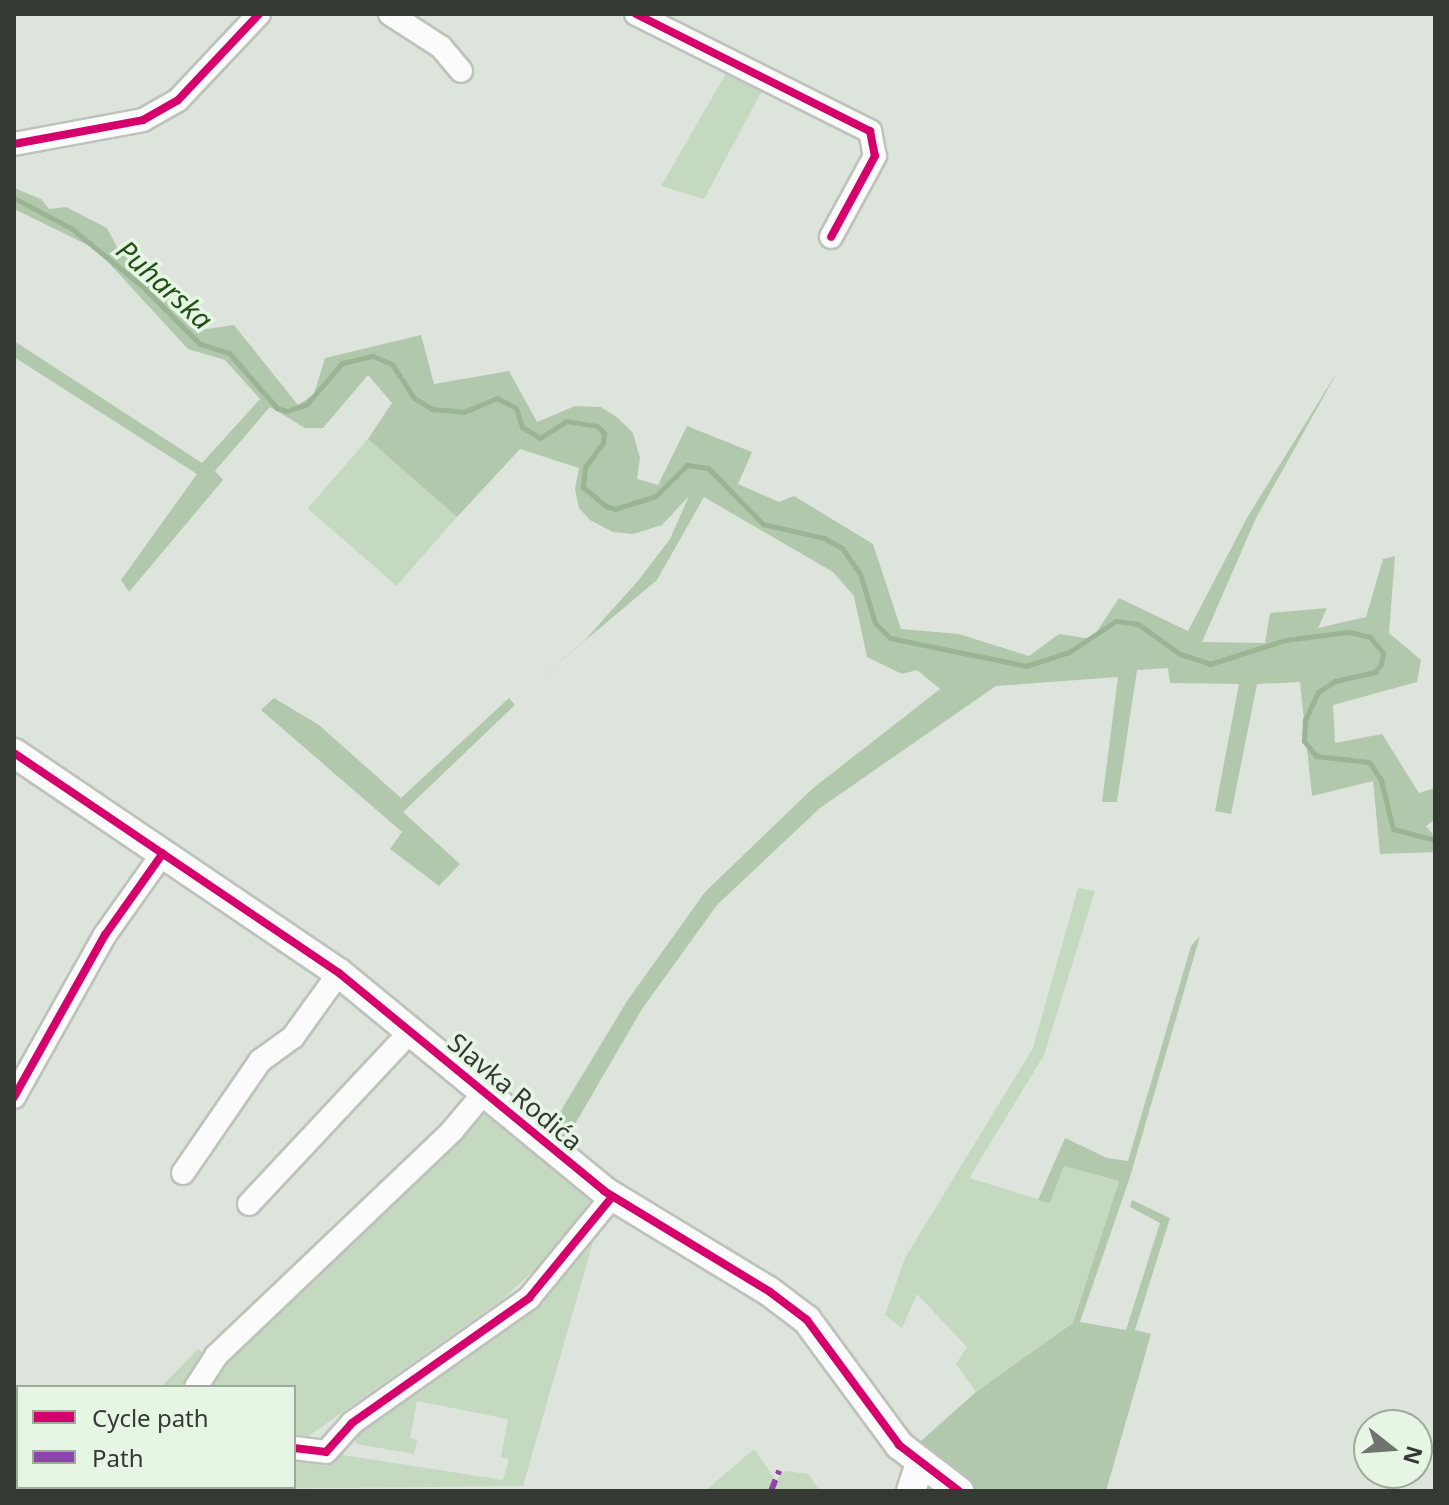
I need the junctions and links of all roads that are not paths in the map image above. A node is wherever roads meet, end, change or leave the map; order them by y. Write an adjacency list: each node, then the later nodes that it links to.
1 (259, 14): 5 (street)
2 (390, 14): 4 (street)
3 (636, 14): 6 (street)
4 (461, 71)
5 (14, 144)
6 (831, 237)
7 (14, 753): 8 (main road, Slavka Rodića)
8 (163, 853): 9 (main road, Slavka Rodića); 12 (street)
9 (339, 973): 10 (main road, Slavka Rodića); 13 (street)
10 (412, 1030): 11 (main road, Slavka Rodića); 15 (street)
11 (483, 1094): 14 (main road, Slavka Rodića); 16 (street)
12 (14, 1097)
13 (183, 1173)
14 (612, 1197): 17 (street); 18 (main road, Slavka Rodića)
15 (249, 1204)
16 (197, 1385)
17 (296, 1448)
18 (920, 1463): 19 (main road); 20 (main road, Slavka Rodića)
19 (911, 1491)
20 (959, 1491)

